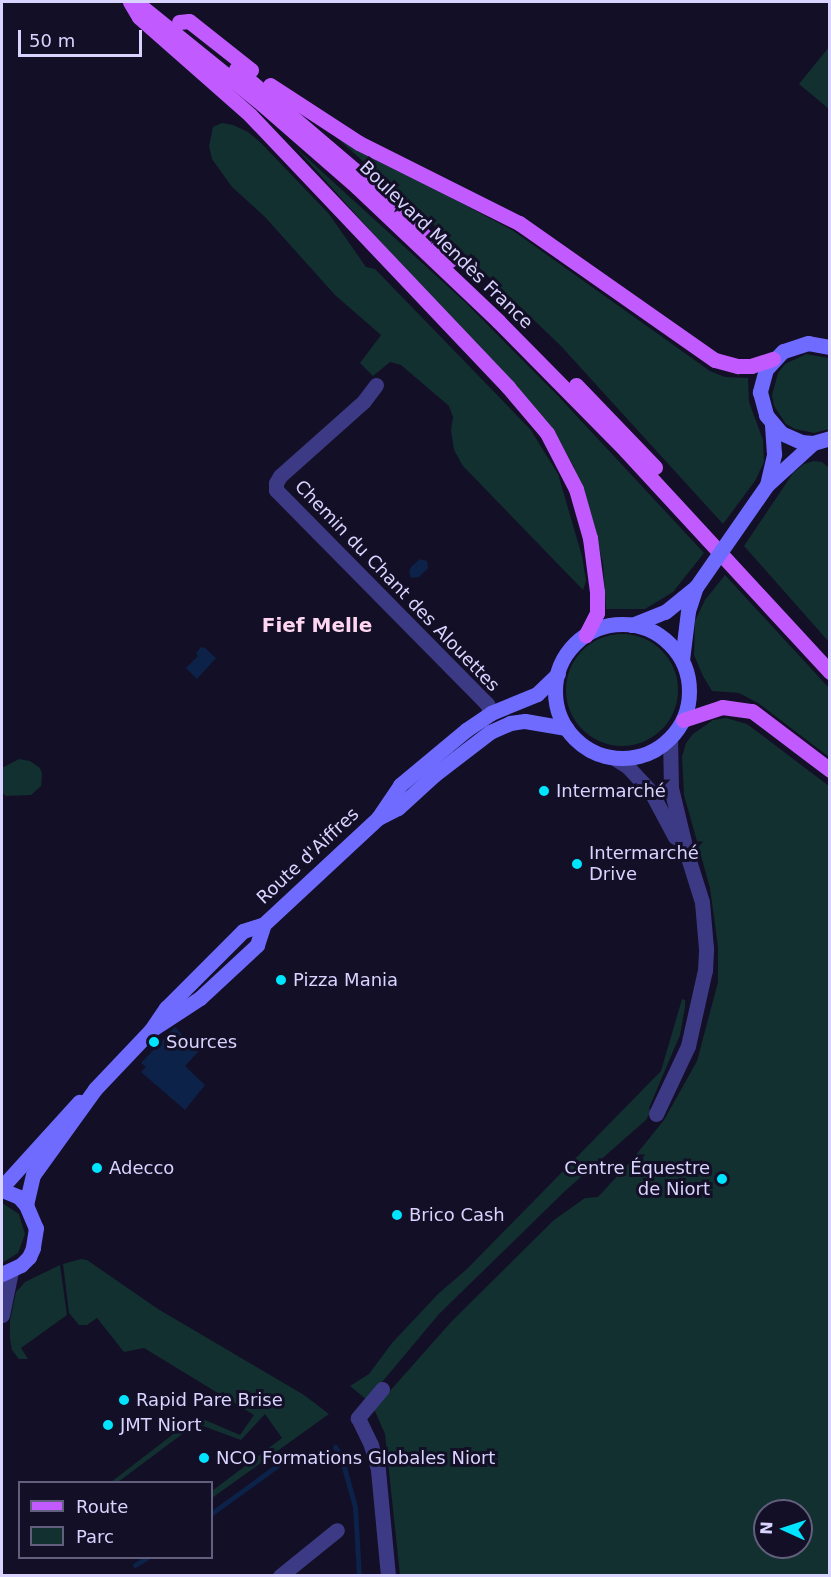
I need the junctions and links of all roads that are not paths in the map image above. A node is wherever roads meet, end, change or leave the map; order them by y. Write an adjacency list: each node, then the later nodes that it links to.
1 (130, 2): 15 (main road)
2 (136, 2): 12 (main road, Boulevard Mendès France)
3 (152, 2): 4 (main road, Boulevard Mendès France)
4 (179, 22): 6 (main road); 12 (main road, Boulevard Mendès France)
5 (827, 345): 6 (main road)
6 (773, 359): 8 (main road)
7 (376, 385): 20 (street, Chemin du Chant des Alouettes)
8 (772, 425): 10 (main road); 11 (main road)
9 (830, 438): 10 (main road)
10 (813, 443): 11 (main road)
11 (767, 485): 13 (main road, bridge)
12 (710, 535): 16 (main road); 18 (main road)
13 (696, 587): 14 (main road); 17 (main road)
14 (632, 625): 15 (main road); 17 (main road)
15 (586, 635): 19 (main road)
16 (830, 657)
17 (682, 660): 21 (main road)
18 (830, 672)
19 (558, 674): 20 (main road, Route d'Aiffres); 22 (main road)
20 (491, 713): 26 (main road, Route d'Aiffres)
21 (683, 720): 23 (main road); 25 (main road)
22 (566, 728): 24 (main road); 26 (main road, Route d'Aiffres)
23 (670, 738): 24 (main road); 27 (street)
24 (614, 758): 27 (street)
25 (830, 770)
26 (378, 818): 28 (main road, Route d'Aiffres)
27 (687, 854): 29 (street)
28 (95, 1089): 30 (main road, Route d'Aiffres); 31 (main road, Route d'Aiffres)
29 (656, 1114)
30 (2, 1189): 31 (main road)
31 (27, 1205): 32 (main road)
32 (6, 1273): 33 (street)
33 (2, 1315)
34 (382, 1389): 37 (street)
35 (337, 1530): 36 (street)
36 (280, 1575)
37 (388, 1575)

